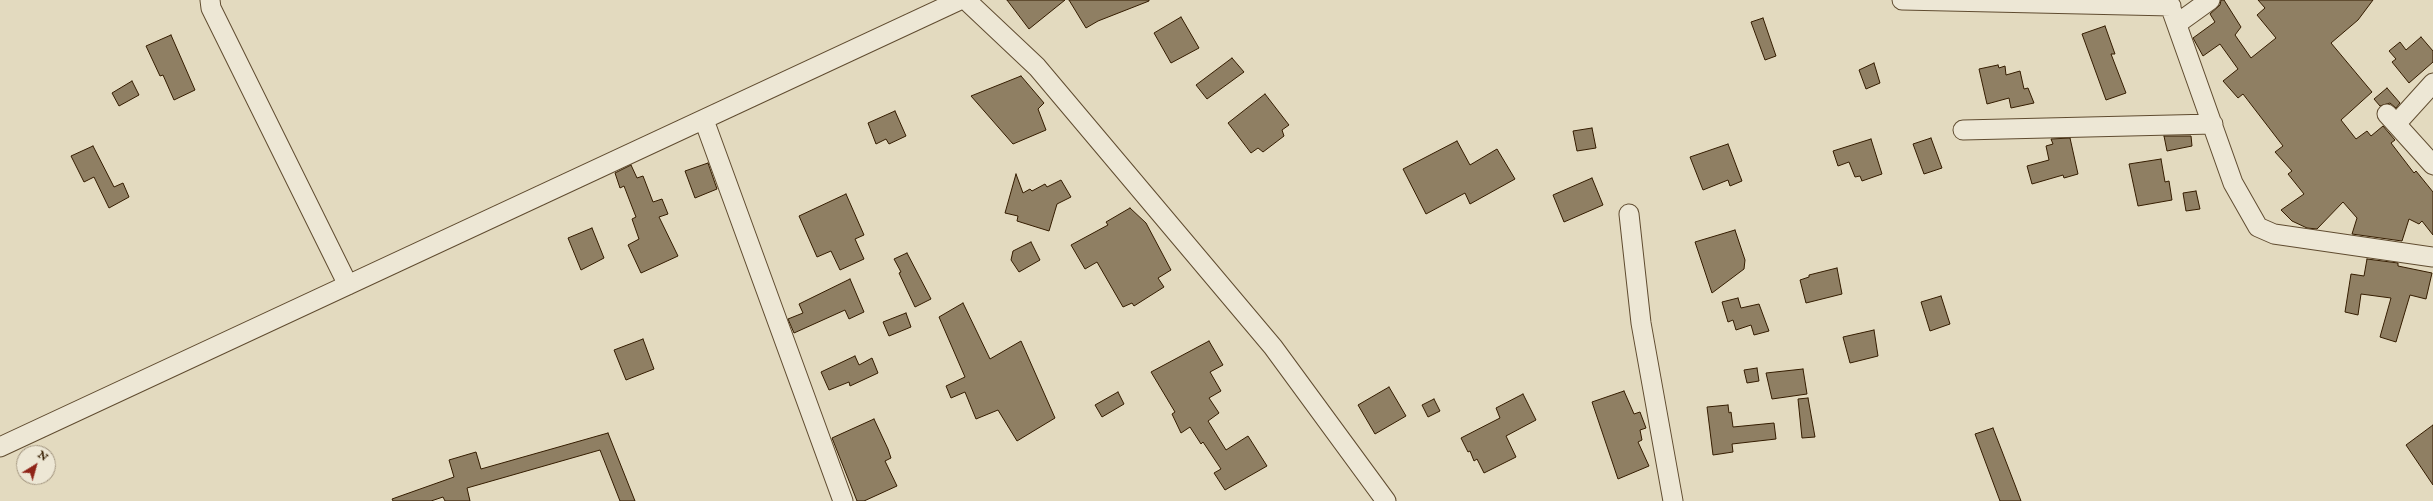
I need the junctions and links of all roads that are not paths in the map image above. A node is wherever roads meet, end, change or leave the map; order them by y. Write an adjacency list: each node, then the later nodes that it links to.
1 (210, 0): 14 (street)
2 (960, 0): 8 (street)
3 (966, 0): 17 (street)
4 (1902, 0): 6 (street)
5 (2210, 0): 6 (street)
6 (2172, 10): 9 (street)
7 (2433, 83): 11 (street)
8 (704, 120): 14 (street); 16 (street)
9 (2212, 124): 10 (street); 13 (street)
10 (1962, 130)
11 (2433, 165)
12 (1629, 214): 18 (street)
13 (2433, 257)
14 (348, 285): 15 (street)
15 (0, 447)
16 (843, 501)
17 (1386, 501)
18 (1673, 501)

